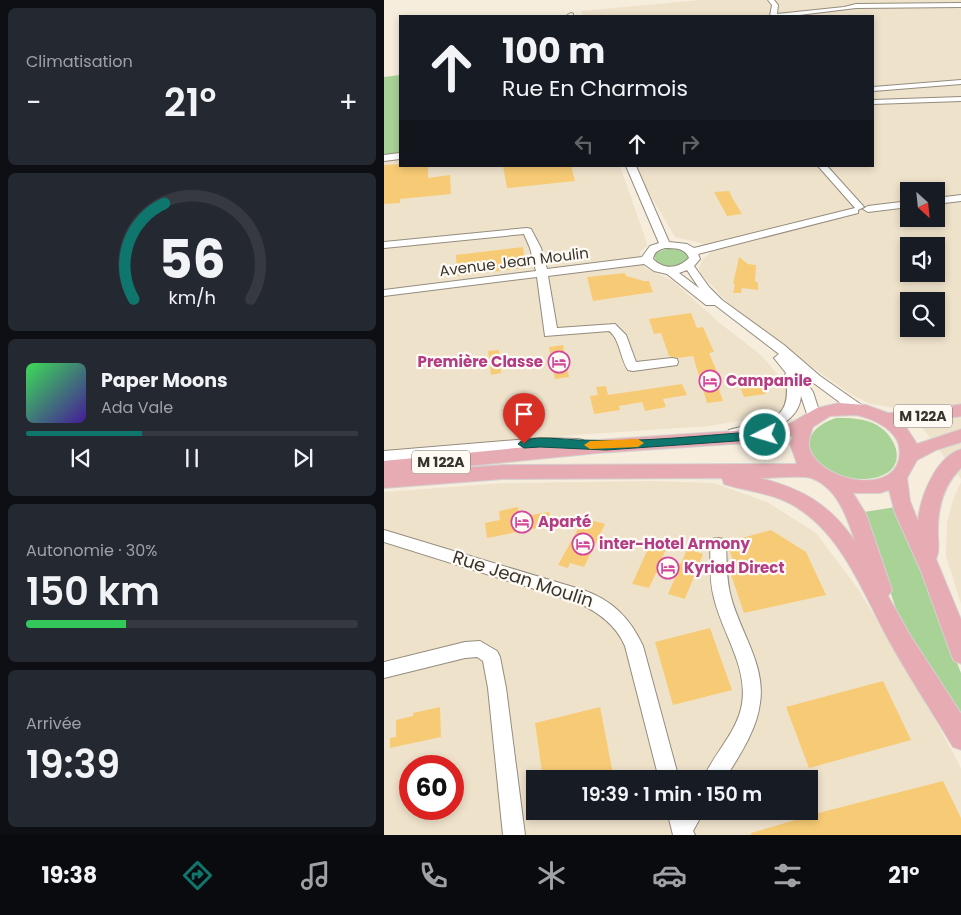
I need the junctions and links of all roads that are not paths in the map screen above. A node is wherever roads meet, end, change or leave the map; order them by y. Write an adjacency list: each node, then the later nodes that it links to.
1 (771, 0): 3 (street)
2 (961, 5): 4 (street)
3 (773, 15)
4 (783, 15)
5 (961, 82): 6 (street)
6 (874, 89)
7 (961, 99): 8 (street)
8 (874, 102)
9 (399, 156): 10 (street)
10 (384, 158)
11 (631, 167): 18 (street)
12 (823, 167): 16 (street)
13 (961, 198): 14 (street)
14 (945, 200)
15 (900, 205): 16 (street)
16 (860, 209): 19 (street)
17 (384, 245): 23 (street)
18 (664, 245): 19 (street); 20 (street)
19 (693, 252): 21 (street)
20 (647, 260): 22 (street); 23 (street, Avenue Jean Moulin)
21 (689, 266): 22 (street); 27 (street)
22 (670, 270): 26 (street)
23 (542, 274): 24 (street, Avenue Jean Moulin); 25 (street)
24 (384, 293)
25 (672, 362)
26 (790, 369): 30 (street); 32 (street)
27 (858, 409): 29 (main road); 30 (main road)
28 (961, 410): 29 (main road, M 122A)
29 (885, 419): 36 (main road)
30 (809, 420): 32 (main road, M 122A); 38 (main road)
31 (961, 434): 36 (main road, M 122A)
32 (715, 439): 33 (main road, M 122A)
33 (606, 446): 35 (street); 37 (main road, M 122A)
34 (961, 455): 47 (main road)
35 (384, 456)
36 (910, 456): 40 (main road)
37 (384, 468)
38 (814, 471): 39 (main road, M 122A); 42 (main road)
39 (661, 472): 41 (main road, M 122A); 48 (main road)
40 (898, 478): 42 (main road); 47 (main road)
41 (384, 481)
42 (833, 482): 48 (main road)
43 (384, 536): 44 (street, Rue Jean Moulin)
44 (405, 542): 46 (street, Rue Jean Moulin); 52 (street, Rue Jean Moulin)
45 (718, 544): 53 (street)
46 (384, 545)
47 (931, 571): 49 (main road)
48 (900, 640): 51 (main road)
49 (961, 654)
50 (384, 670): 54 (street)
51 (961, 738)
52 (667, 770)
53 (718, 770)
54 (514, 835)

